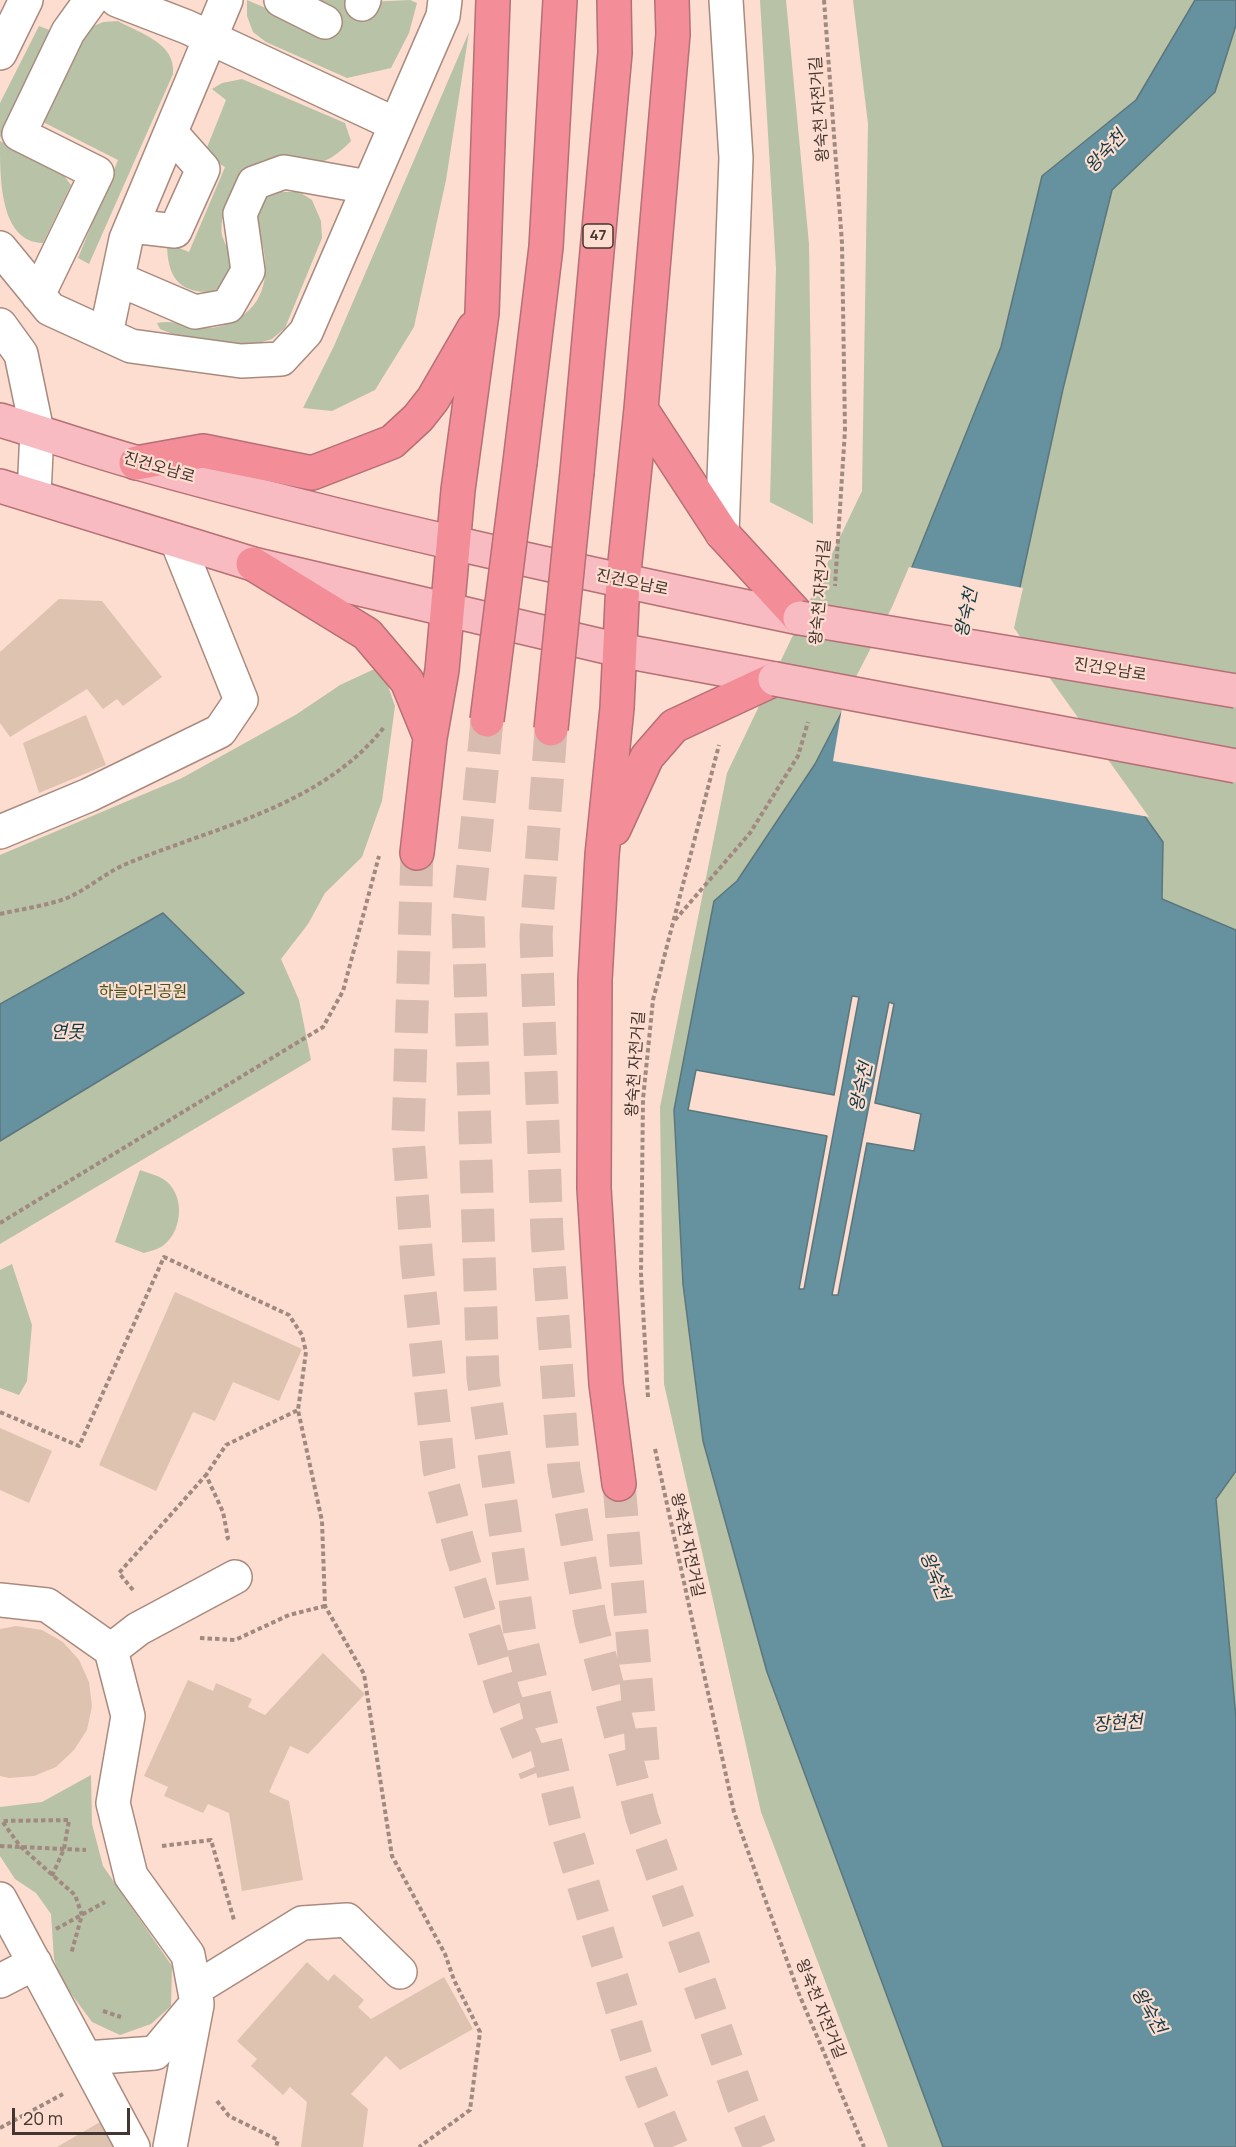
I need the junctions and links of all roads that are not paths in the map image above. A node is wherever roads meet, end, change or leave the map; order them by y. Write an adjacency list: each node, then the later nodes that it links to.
1 (26, 0): 12 (street)
2 (91, 0): 19 (street)
3 (117, 0): 11 (street)
4 (226, 0): 11 (street)
5 (493, 0): 20 (highway)
6 (560, 0): 39 (highway, bridge)
7 (614, 0): 40 (highway, 47, bridge)
8 (672, 0): 23 (highway)
9 (726, 0): 29 (street)
10 (443, 1): 13 (street)
11 (210, 38): 13 (street); 14 (street)
12 (0, 53)
13 (395, 124): 15 (street)
14 (171, 133): 16 (street); 16 (street)
15 (368, 187): 18 (street); 22 (street)
16 (132, 226): 18 (street)
17 (0, 248): 19 (street)
18 (118, 279): 22 (street)
19 (38, 295): 22 (street)
20 (482, 313): 26 (highway); 31 (highway)
21 (0, 325): 25 (street)
22 (106, 334)
23 (640, 409): 29 (highway); 33 (highway)
24 (0, 420): 25 (main road, 진건오남로)
25 (37, 431): 26 (main road, 진건오남로); 28 (street)
26 (136, 463): 31 (main road, 진건오남로)
27 (0, 486): 28 (main road)
28 (34, 495): 30 (main road)
29 (722, 533): 35 (highway)
30 (177, 541): 32 (main road); 43 (street)
31 (452, 542): 33 (main road, 진건오남로); 34 (highway)
32 (253, 564): 34 (main road); 41 (highway)
33 (623, 581): 35 (main road, 진건오남로); 36 (highway)
34 (447, 609): 36 (main road); 41 (highway)
35 (800, 618): 38 (main road, 진건오남로, bridge)
36 (619, 650): 37 (main road); 45 (highway)
37 (775, 679): 42 (main road, bridge); 45 (highway)
38 (1236, 691)
39 (487, 720)
40 (551, 729)
41 (430, 738): 44 (highway)
42 (1236, 766)
43 (0, 832)
44 (417, 853)
45 (602, 855): 46 (highway)
46 (619, 1484)
47 (235, 1577): 49 (street)
48 (0, 1600): 49 (street)
49 (111, 1650): 54 (street)
50 (0, 1899): 51 (street)
51 (30, 1954): 53 (street); 55 (street)
52 (399, 1972): 54 (street)
53 (0, 1981)
54 (196, 1996): 55 (street); 57 (street)
55 (91, 2067): 56 (street)
56 (133, 2147)
57 (170, 2147)

